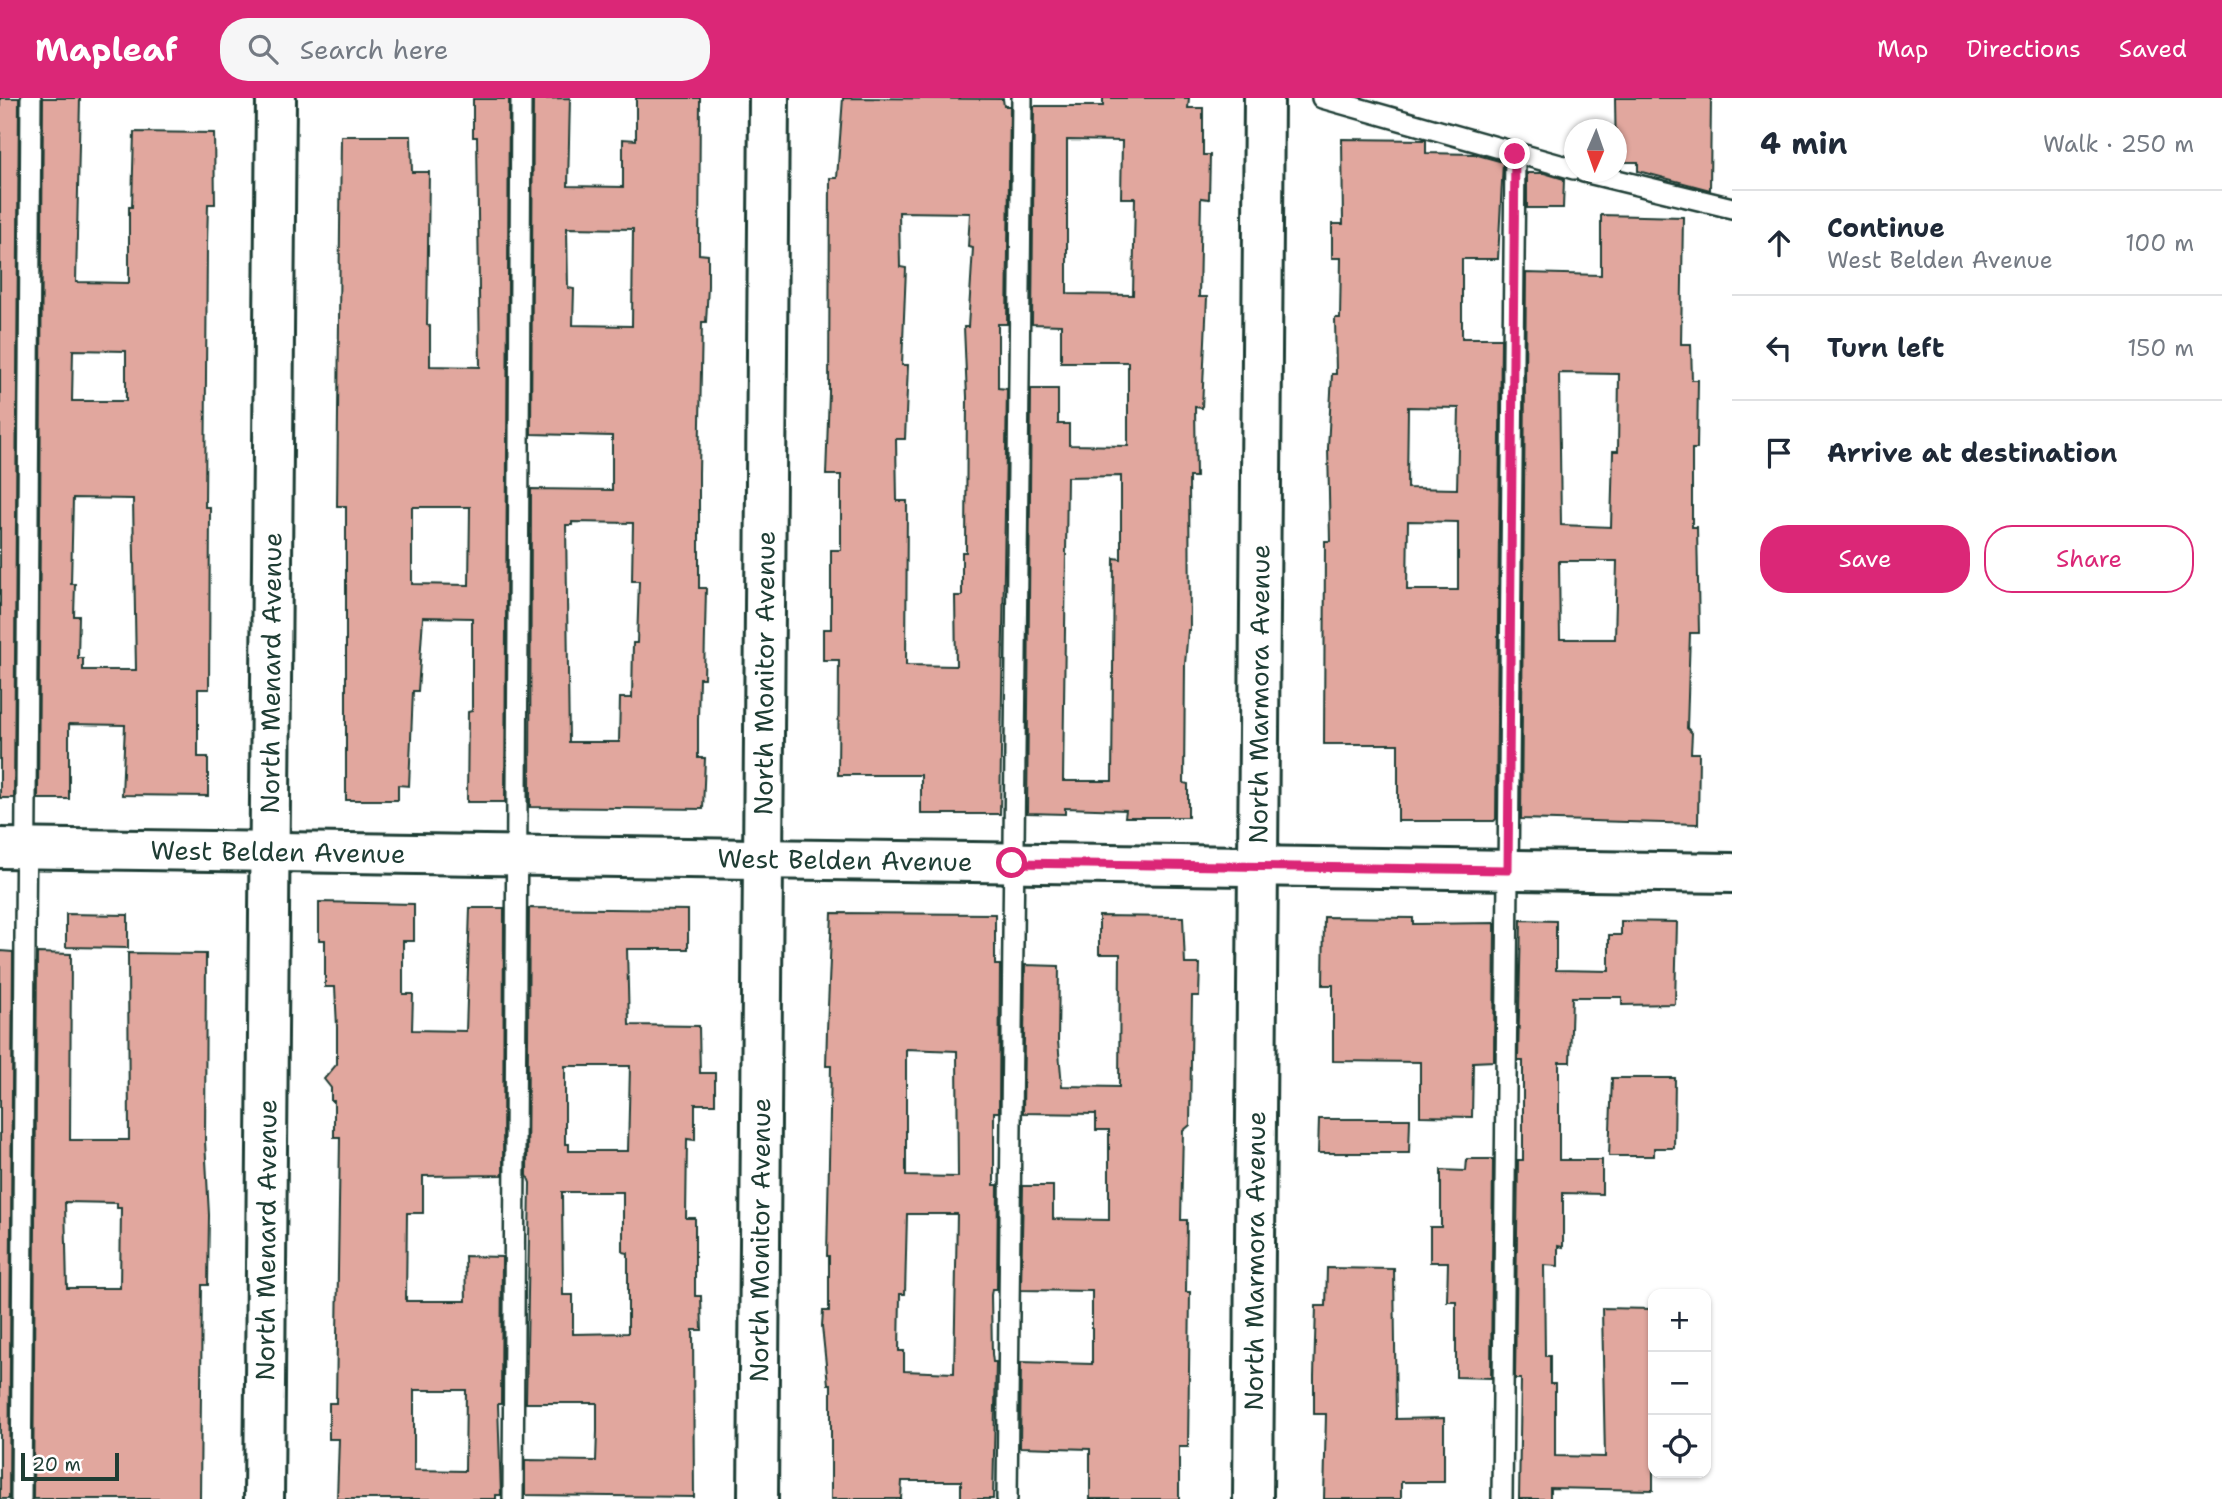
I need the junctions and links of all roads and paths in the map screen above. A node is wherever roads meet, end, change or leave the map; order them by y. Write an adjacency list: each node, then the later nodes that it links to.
1 (31, 98): 12 (lane)
2 (276, 98): 13 (street, North Menard Avenue)
3 (522, 98): 14 (lane)
4 (769, 98): 15 (street, North Monitor Avenue)
5 (1022, 98): 16 (lane)
6 (1264, 98): 17 (street, North Marmora Avenue)
7 (1322, 98): 8 (lane)
8 (1515, 154): 9 (lane); 18 (lane)
9 (1564, 166)
10 (1625, 182): 11 (lane)
11 (1732, 208)
12 (13, 848): 13 (street, West Belden Avenue); 20 (lane)
13 (270, 852): 14 (street, West Belden Avenue); 21 (street, North Menard Avenue)
14 (517, 856): 15 (street, West Belden Avenue); 22 (lane)
15 (763, 859): 16 (street, West Belden Avenue); 23 (street, North Monitor Avenue)
16 (1012, 863): 17 (street, West Belden Avenue); 24 (lane)
17 (1258, 867): 18 (street, West Belden Avenue); 25 (street, North Marmora Avenue)
18 (1508, 870): 19 (street, West Belden Avenue); 26 (lane)
19 (1732, 873)
20 (21, 1499)
21 (264, 1499)
22 (513, 1499)
23 (758, 1499)
24 (1007, 1499)
25 (1253, 1499)
26 (1502, 1499)

